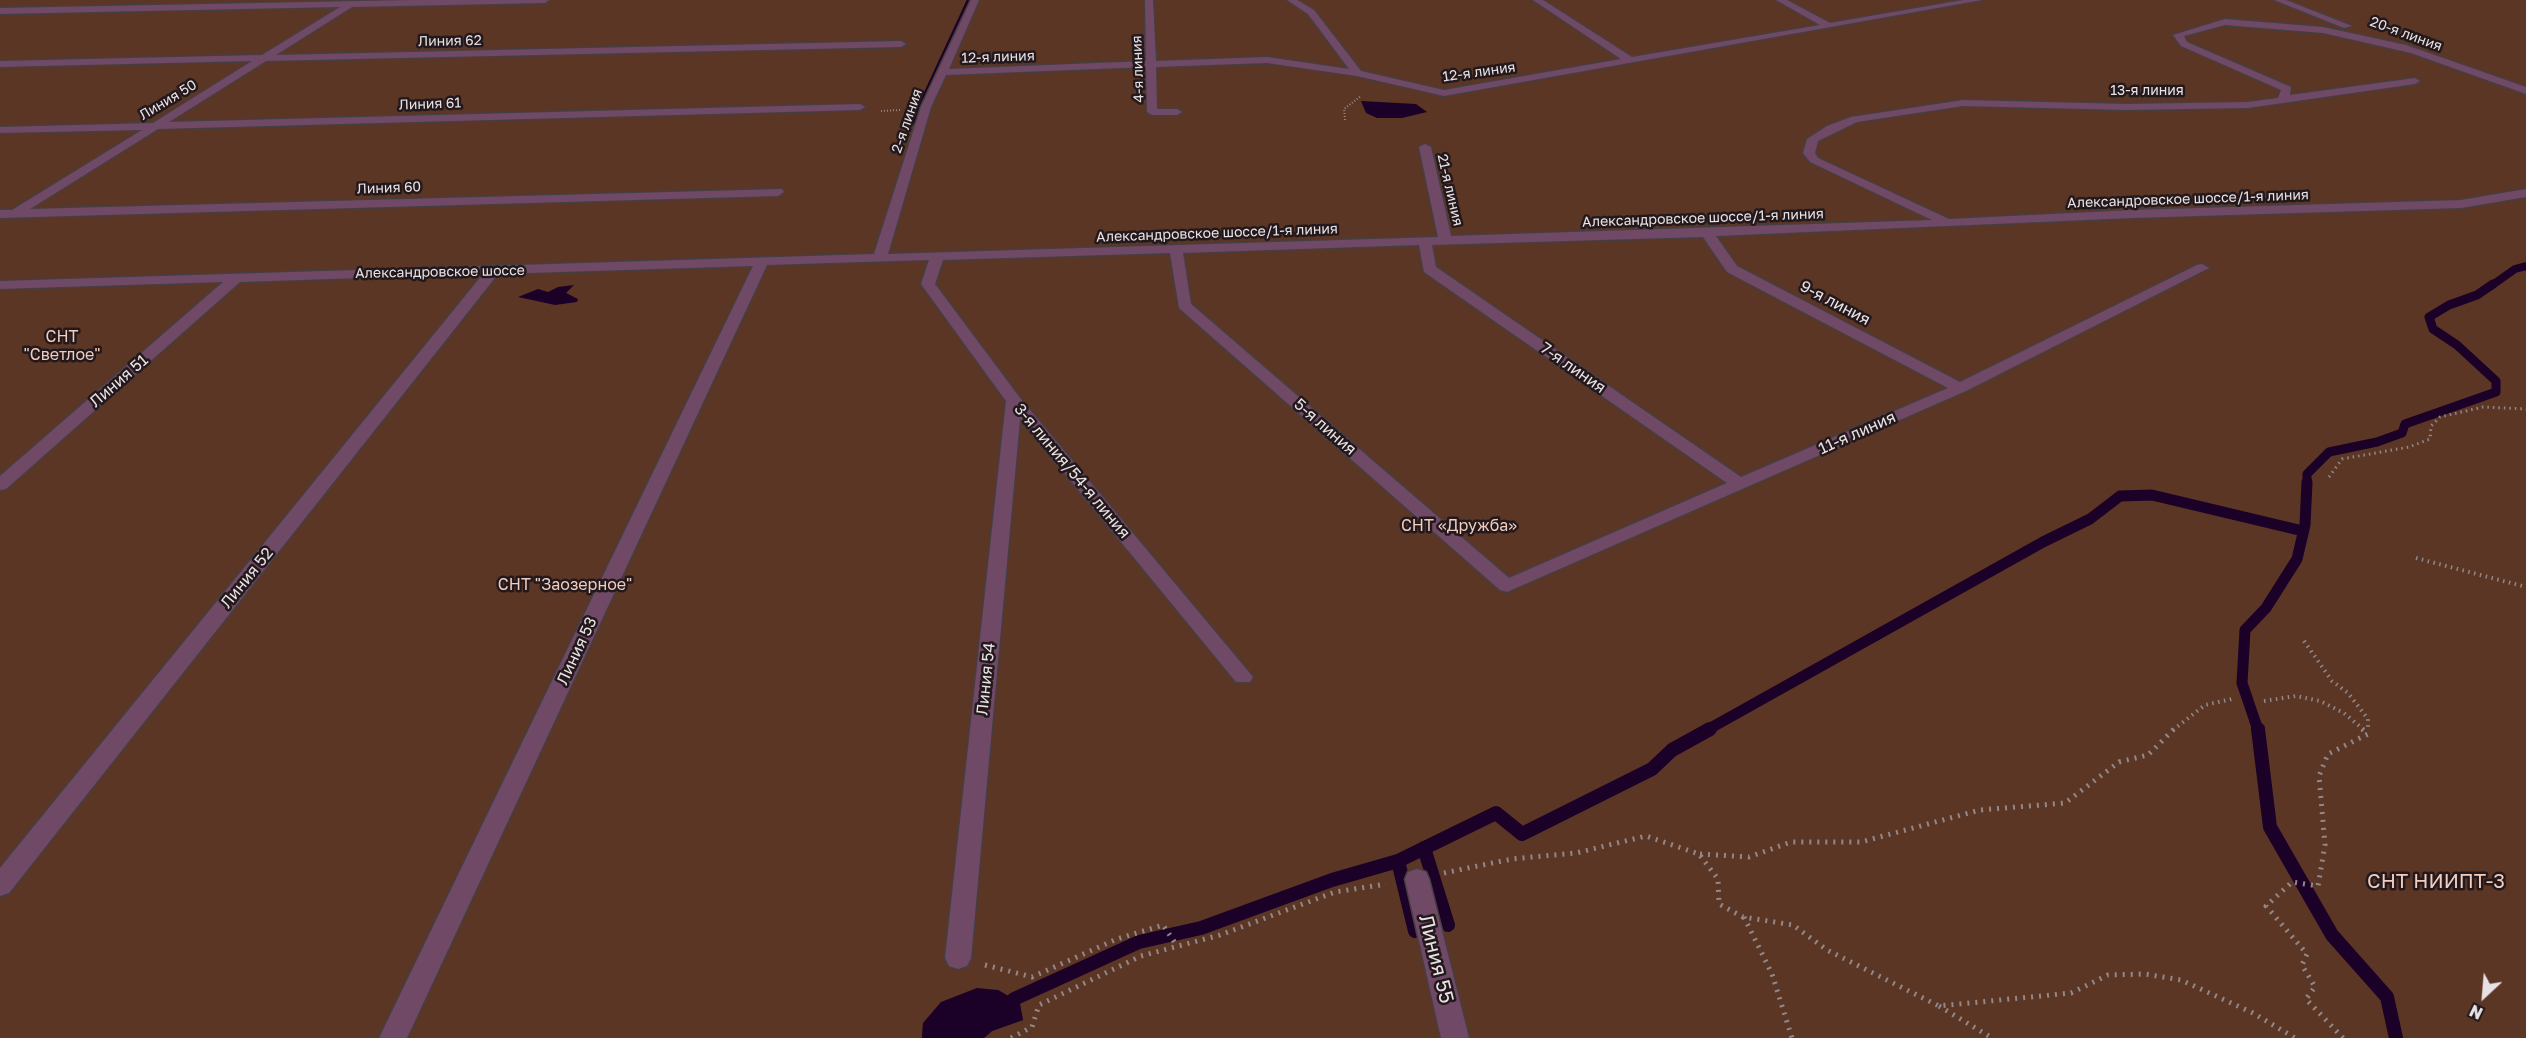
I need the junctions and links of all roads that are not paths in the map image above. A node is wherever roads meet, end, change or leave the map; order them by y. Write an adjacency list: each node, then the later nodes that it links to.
1 (545, 0): 9 (street)
2 (975, 0): 18 (street, 2-я линия)
3 (1149, 0): 17 (street, 4-я линия)
4 (1291, 0): 19 (street)
5 (1537, 0): 15 (street)
6 (1780, 0): 11 (street)
7 (1978, 0): 11 (street, 12-я линия)
8 (2278, 0): 13 (street, 20-я линия)
9 (351, 4): 10 (street); 14 (street, Линия 50)
10 (0, 11)
11 (1829, 26): 15 (street, 12-я линия)
12 (901, 44): 14 (street, Линия 62)
13 (2414, 51): 21 (street, 20-я линия); 22 (street)
14 (265, 59): 16 (street, Линия 62); 25 (street, Линия 50)
15 (1631, 61): 19 (street, 12-я линия)
16 (0, 64)
17 (1151, 65): 18 (street, 12-я линия); 19 (street, 12-я линия); 24 (street, 4-я линия)
18 (943, 72): 38 (street, 2-я линия)
19 (1362, 74)
20 (2415, 81): 22 (street)
21 (2526, 91)
22 (2283, 99): 32 (street, 13-я линия)
23 (860, 107): 25 (street, Линия 61)
24 (1177, 112)
25 (153, 126): 26 (street, Линия 61); 30 (street, Линия 50)
26 (0, 130)
27 (1425, 147): 34 (street, 21-я линия)
28 (778, 192): 30 (street, Линия 60)
29 (2526, 193): 32 (street, Александровское шоссе/1-я линия)
30 (7, 214): 31 (street, Линия 50)
31 (0, 222)
32 (1948, 223): 33 (street, Александровское шоссе/1-я линия)
33 (1707, 233): 34 (street, Александровское шоссе/1-я линия); 44 (street, 9-я линия)
34 (1446, 240): 35 (street, Александровское шоссе/1-я линия)
35 (1425, 241): 36 (street, Александровское шоссе/1-я линия); 46 (street, 7-я линия)
36 (1176, 250): 37 (street, Александровское шоссе/1-я линия); 48 (street, 5-я линия)
37 (938, 255): 38 (street, Александровское шоссе/1-я линия); 45 (street, 3-я линия/54-я линия)
38 (880, 257): 39 (street, Александровское шоссе)
39 (761, 263): 41 (street, Александровское шоссе); 53 (street, Линия 53)
40 (2202, 268): 44 (street, 11-я линия)
41 (494, 270): 42 (street, Александровское шоссе); 51 (street, Линия 52)
42 (237, 277): 43 (street, Александровское шоссе); 47 (street, Линия 51)
43 (0, 285)
44 (1960, 388): 46 (street, 11-я линия)
45 (1014, 401): 49 (street, 3-я линия/54-я линия); 52 (street, Линия 54)
46 (1740, 484): 48 (street, 11-я линия)
47 (0, 485)
48 (1507, 586)
49 (1243, 677)
50 (1417, 879): 54 (street, Линия 55)
51 (0, 886)
52 (958, 958)
53 (393, 1038)
54 (1455, 1038)

